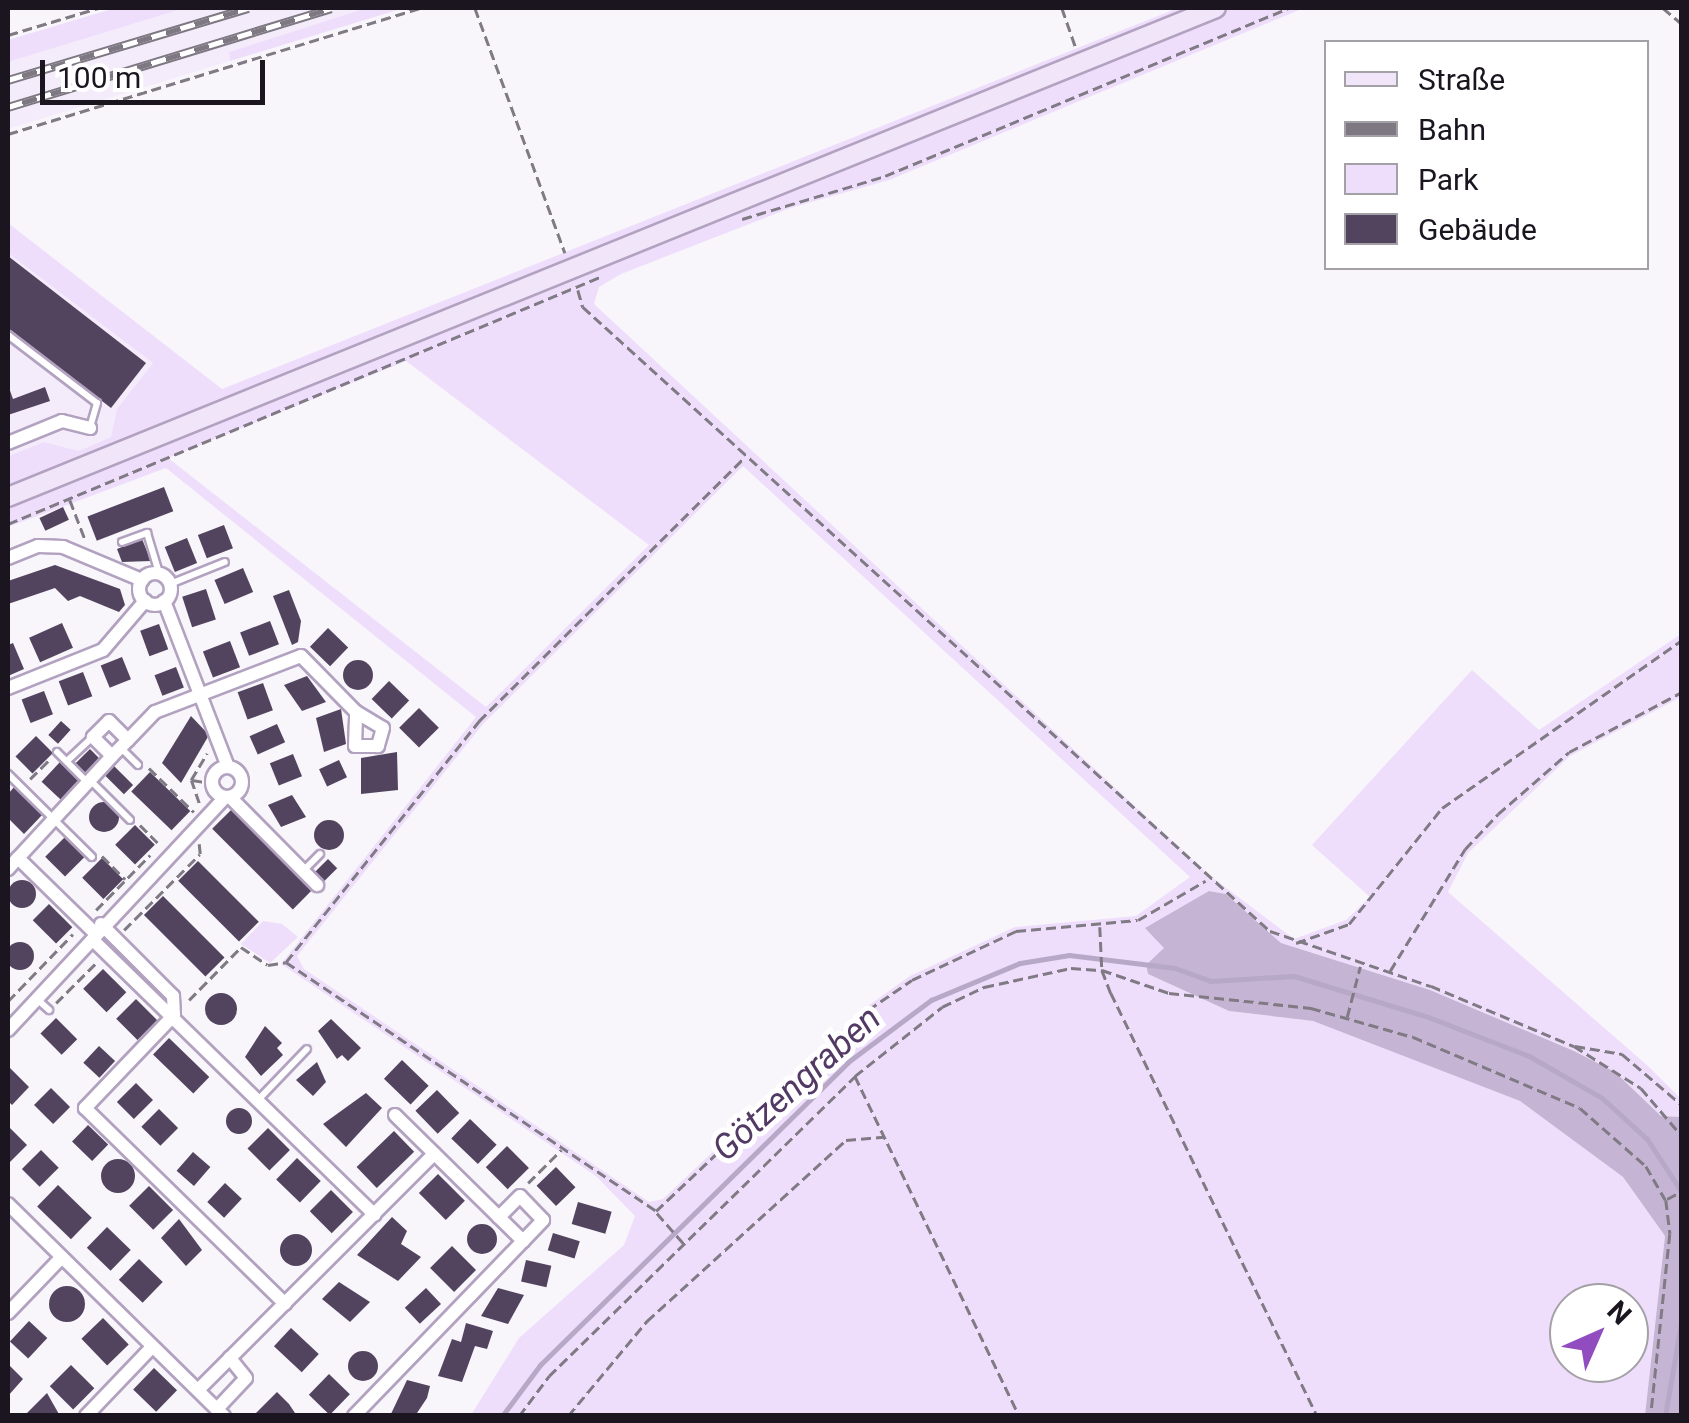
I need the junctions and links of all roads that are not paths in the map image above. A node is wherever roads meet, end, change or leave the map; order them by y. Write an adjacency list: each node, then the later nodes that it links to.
1 (1216, 8): 5 (main road)
2 (8, 336): 3 (lane)
3 (90, 428): 4 (street)
4 (8, 442)
5 (8, 497)
6 (122, 542): 9 (lane)
7 (8, 558): 10 (street)
8 (225, 562): 11 (lane)
9 (159, 574): 10 (street); 11 (street)
10 (142, 580): 12 (street)
11 (170, 584): 13 (street)
12 (145, 601): 13 (street); 14 (street)
13 (164, 602): 15 (street)
14 (8, 688)
15 (202, 694): 16 (street); 18 (street); 22 (street)
16 (356, 712)
17 (93, 738): 18 (street); 18 (street); 20 (lane)
18 (120, 748): 21 (lane); 24 (street)
19 (57, 752): 20 (lane)
20 (66, 762): 24 (lane)
21 (138, 766)
22 (228, 767): 25 (street); 25 (street)
23 (8, 774): 26 (lane)
24 (89, 782): 26 (street); 27 (lane)
25 (227, 797): 32 (street); 34 (street)
26 (53, 819): 29 (lane); 30 (street)
27 (130, 820)
28 (320, 854): 32 (lane)
29 (92, 857)
30 (18, 858): 31 (street); 34 (street)
31 (8, 869)
32 (303, 871): 33 (street)
33 (317, 885)
34 (97, 933): 35 (street); 37 (street)
35 (38, 1000): 36 (lane); 38 (street)
36 (49, 1010)
37 (174, 1015): 40 (street); 48 (street)
38 (8, 1030)
39 (308, 1050): 40 (lane)
40 (258, 1100): 44 (street)
41 (395, 1115): 42 (street)
42 (434, 1154): 44 (street); 45 (street)
43 (8, 1204): 47 (street)
44 (375, 1216): 48 (street)
45 (499, 1217): 46 (street); 46 (street)
46 (522, 1241): 55 (street)
47 (61, 1258): 49 (street); 50 (street)
48 (285, 1304): 51 (street)
49 (8, 1313)
50 (152, 1348): 52 (street); 54 (street)
51 (230, 1358): 52 (street); 53 (street)
52 (198, 1390): 53 (street)
53 (220, 1412)
54 (86, 1416)
55 (354, 1416)

